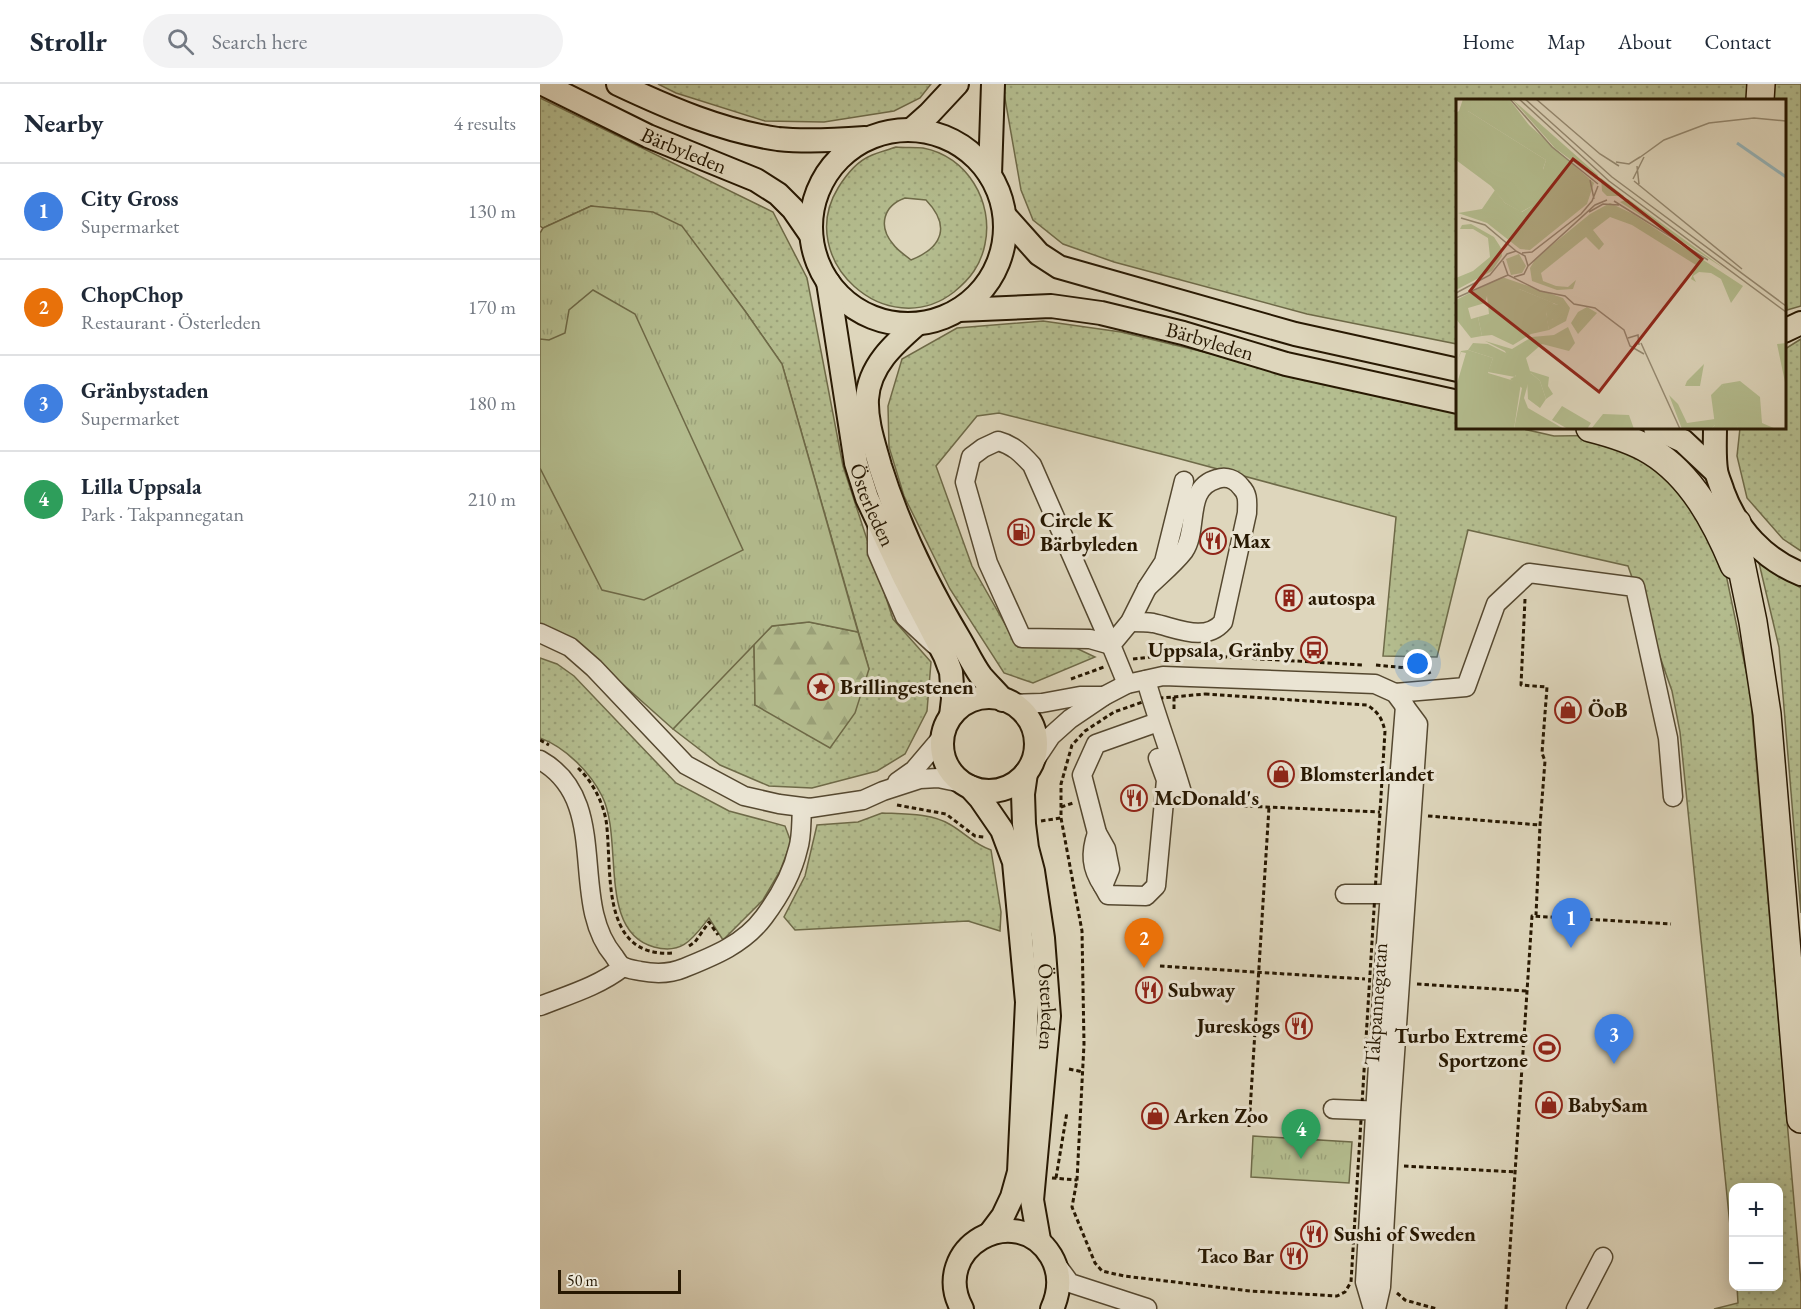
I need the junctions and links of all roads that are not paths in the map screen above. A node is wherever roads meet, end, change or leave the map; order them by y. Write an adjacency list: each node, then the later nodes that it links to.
1 (543, 84): 11 (main road, Bärbyleden)
2 (618, 84): 8 (main road, Bärbyleden)
3 (957, 84): 7 (main road)
4 (993, 84): 9 (main road)
5 (1761, 84): 6 (highway)
6 (1760, 99)
7 (911, 130): 8 (main road); 9 (main road)
8 (870, 138): 11 (main road)
9 (990, 175): 10 (main road)
10 (1005, 216): 13 (main road); 17 (main road, Bärbyleden)
11 (811, 235): 12 (main road)
12 (828, 282): 15 (main road); 37 (main road, Österleden)
13 (959, 310): 15 (main road); 18 (main road, Bärbyleden)
14 (1801, 323): 16 (main road)
15 (916, 324): 35 (main road, Österleden)
16 (1786, 330)
17 (1456, 370)
18 (1456, 402)
19 (1593, 429): 27 (highway)
20 (1657, 429): 22 (main road)
21 (1715, 429): 22 (main road)
22 (1716, 472): 24 (main road)
23 (1184, 481): 26 (street)
24 (1737, 523): 25 (main road); 27 (highway)
25 (1801, 574)
26 (1147, 588): 28 (street); 28 (street)
27 (1748, 597): 52 (highway)
28 (1130, 622): 30 (street)
29 (540, 633): 45 (street)
30 (1111, 645): 30 (street); 32 (street)
31 (1146, 680): 32 (street); 34 (street); 36 (street)
32 (1127, 684): 33 (street)
33 (1104, 696): 35 (street); 40 (street)
34 (1400, 700): 43 (street); 47 (street, Takpannegatan)
35 (1007, 702): 37 (main road); 40 (main road)
36 (1166, 718): 39 (street); 42 (street)
37 (947, 726): 41 (main road); 44 (street)
38 (547, 754): 48 (street)
39 (1158, 758)
40 (1028, 769): 41 (main road); 54 (main road, Österleden)
41 (966, 785): 44 (street); 53 (main road, Österleden)
42 (1189, 797)
43 (1673, 797)
44 (889, 798): 45 (street)
45 (802, 808): 48 (street)
46 (1346, 894): 47 (street)
47 (1391, 894): 51 (street, Takpannegatan)
48 (622, 967): 49 (street)
49 (540, 1006)
50 (1333, 1109): 51 (street)
51 (1376, 1111): 60 (street, Takpannegatan)
52 (1801, 1119)
53 (991, 1232): 54 (main road); 57 (main road)
54 (1039, 1240): 56 (main road)
55 (1603, 1257): 61 (street)
56 (1056, 1264): 58 (main road); 59 (street)
57 (962, 1309)
58 (1052, 1309)
59 (1147, 1309)
60 (1375, 1309)
61 (1576, 1309)

